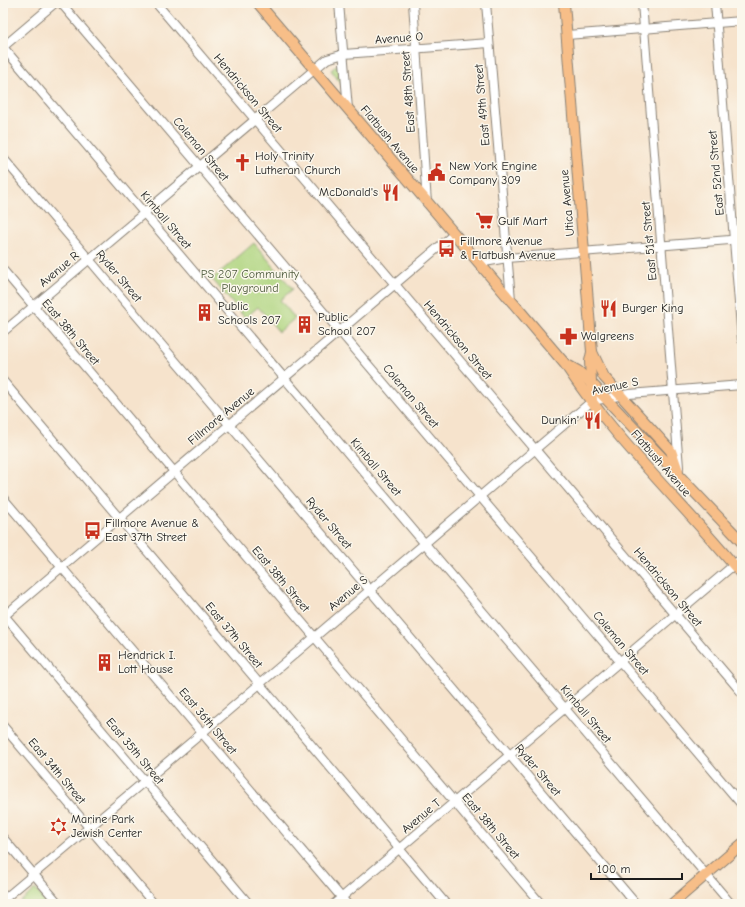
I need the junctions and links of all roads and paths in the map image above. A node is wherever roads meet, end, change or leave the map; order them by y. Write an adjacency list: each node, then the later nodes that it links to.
1 (55, 3): 16 (street)
2 (61, 3): 23 (street, Coleman Street)
3 (156, 3): 21 (street, Hendrickson Street)
4 (339, 3): 18 (street)
5 (413, 3): 17 (street, East 48th Street)
6 (486, 3): 15 (street, East 49th Street)
7 (564, 3): 14 (main road, Utica Avenue)
8 (642, 3): 13 (street, East 51st Street)
9 (714, 3): 12 (street, East 52nd Street)
10 (259, 4): 19 (main road, Flatbush Avenue)
11 (742, 21): 12 (street)
12 (716, 23): 13 (street); 27 (street, East 52nd Street)
13 (644, 29): 14 (street); 28 (street, East 51st Street)
14 (566, 35): 29 (main road, Utica Avenue)
15 (489, 43): 17 (street, Avenue O); 30 (street, East 49th Street)
16 (3, 47): 25 (street, Kimball Street)
17 (417, 49): 18 (street, Avenue O); 24 (street, East 48th Street)
18 (344, 54): 19 (street, Avenue O); 20 (street)
19 (314, 69): 20 (main road, Flatbush Avenue); 21 (street, Avenue R)
20 (348, 109): 24 (main road, Flatbush Avenue)
21 (254, 119): 23 (street, Avenue R); 34 (street, Hendrickson Street)
22 (3, 158): 31 (street, Ryder Street)
23 (199, 166): 25 (street, Avenue R); 37 (street, Coleman Street)
24 (427, 203): 26 (main road, Flatbush Avenue)
25 (144, 212): 31 (street, Avenue R); 42 (street, Kimball Street)
26 (454, 234): 32 (main road, Flatbush Avenue); 34 (street, Fillmore Avenue)
27 (738, 240): 28 (street); 39 (street, East 52nd Street)
28 (662, 246): 29 (street); 46 (street, East 51st Street)
29 (584, 252): 30 (street); 40 (main road, Utica Avenue)
30 (507, 258): 32 (street); 35 (street, East 49th Street)
31 (89, 259): 36 (street, Avenue R); 50 (street, Ryder Street)
32 (479, 263): 35 (main road, Flatbush Avenue)
33 (3, 270): 36 (street, East 38th Street)
34 (395, 284): 37 (street, Fillmore Avenue); 51 (street, Hendrickson Street)
35 (511, 300): 41 (main road, Flatbush Avenue)
36 (33, 306): 38 (street, Avenue R); 52 (street, East 38th Street)
37 (340, 331): 42 (street, Fillmore Avenue); 54 (street, Coleman Street)
38 (3, 332)
39 (742, 340)
40 (592, 352): 44 (main road, Utica Avenue); 47 (main road)
41 (565, 364): 44 (main road, Flatbush Avenue); 49 (main road, Flatbush Avenue)
42 (284, 378): 50 (street, Fillmore Avenue); 58 (street, Kimball Street)
43 (3, 381): 56 (street, East 37th Street)
44 (592, 384): 48 (main road, Flatbush Avenue); 49 (main road, Utica Avenue)
45 (742, 384): 46 (street, Avenue S)
46 (674, 390): 47 (street, Avenue S); 53 (street, East 51st Street)
47 (620, 395): 48 (street, Avenue S); 53 (main road)
48 (606, 398): 49 (street, Avenue S); 53 (main road, Flatbush Avenue)
49 (592, 402): 51 (street, Avenue S); 60 (main road, Flatbush Avenue)
50 (229, 425): 52 (street, Fillmore Avenue); 63 (street, Ryder Street)
51 (536, 450): 54 (street, Avenue S); 65 (street, Hendrickson Street)
52 (174, 472): 56 (street, Fillmore Avenue); 66 (street, East 38th Street)
53 (680, 476): 57 (main road, Flatbush Avenue)
54 (480, 497): 58 (street, Avenue S); 67 (street, Coleman Street)
55 (3, 498): 61 (street, East 36th Street)
56 (119, 519): 61 (street, Fillmore Avenue); 68 (street, East 37th Street)
57 (742, 542)
58 (425, 544): 63 (street, Avenue S); 70 (street, Kimball Street)
59 (742, 558): 60 (street, Avenue T)
60 (734, 565): 62 (main road, Flatbush Avenue); 65 (street, Avenue T)
61 (61, 567): 64 (street, Fillmore Avenue); 72 (street, East 36th Street)
62 (742, 575)
63 (370, 590): 66 (street, Avenue S); 73 (street, Ryder Street)
64 (4, 616): 74 (street, East 35th Street)
65 (676, 616): 67 (street, Avenue T); 69 (street, Hendrickson Street)
66 (315, 637): 68 (street, Avenue S); 75 (street, East 38th Street)
67 (621, 662): 70 (street, Avenue T); 76 (street, Coleman Street)
68 (260, 684): 72 (street, Avenue S); 80 (street, East 37th Street)
69 (742, 693)
70 (566, 709): 73 (street, Avenue T); 82 (street, Kimball Street)
71 (3, 726): 77 (street, East 34th Street)
72 (202, 733): 74 (street, Avenue S); 84 (street, East 36th Street)
73 (510, 756): 75 (street, Avenue T); 91 (street, Ryder Street)
74 (145, 781): 77 (street, Avenue S); 87 (street, East 35th Street)
75 (456, 803): 80 (street, Avenue T); 90 (street, East 38th Street)
76 (742, 805)
77 (89, 828): 81 (street, Avenue S); 86 (street, East 34th Street)
78 (3, 838): 81 (street)
79 (742, 844): 82 (main road)
80 (400, 850): 84 (street, Avenue T); 89 (street, East 37th Street)
81 (34, 874): 83 (street, Avenue S); 85 (street)
82 (706, 875): 92 (main road); 93 (street, Kimball Street)
83 (3, 900)
84 (344, 901): 88 (street, Avenue T)
85 (59, 904)
86 (154, 904)
87 (249, 904)
88 (334, 904)
89 (446, 904)
90 (541, 904)
91 (636, 904)
92 (672, 904)
93 (731, 904)

